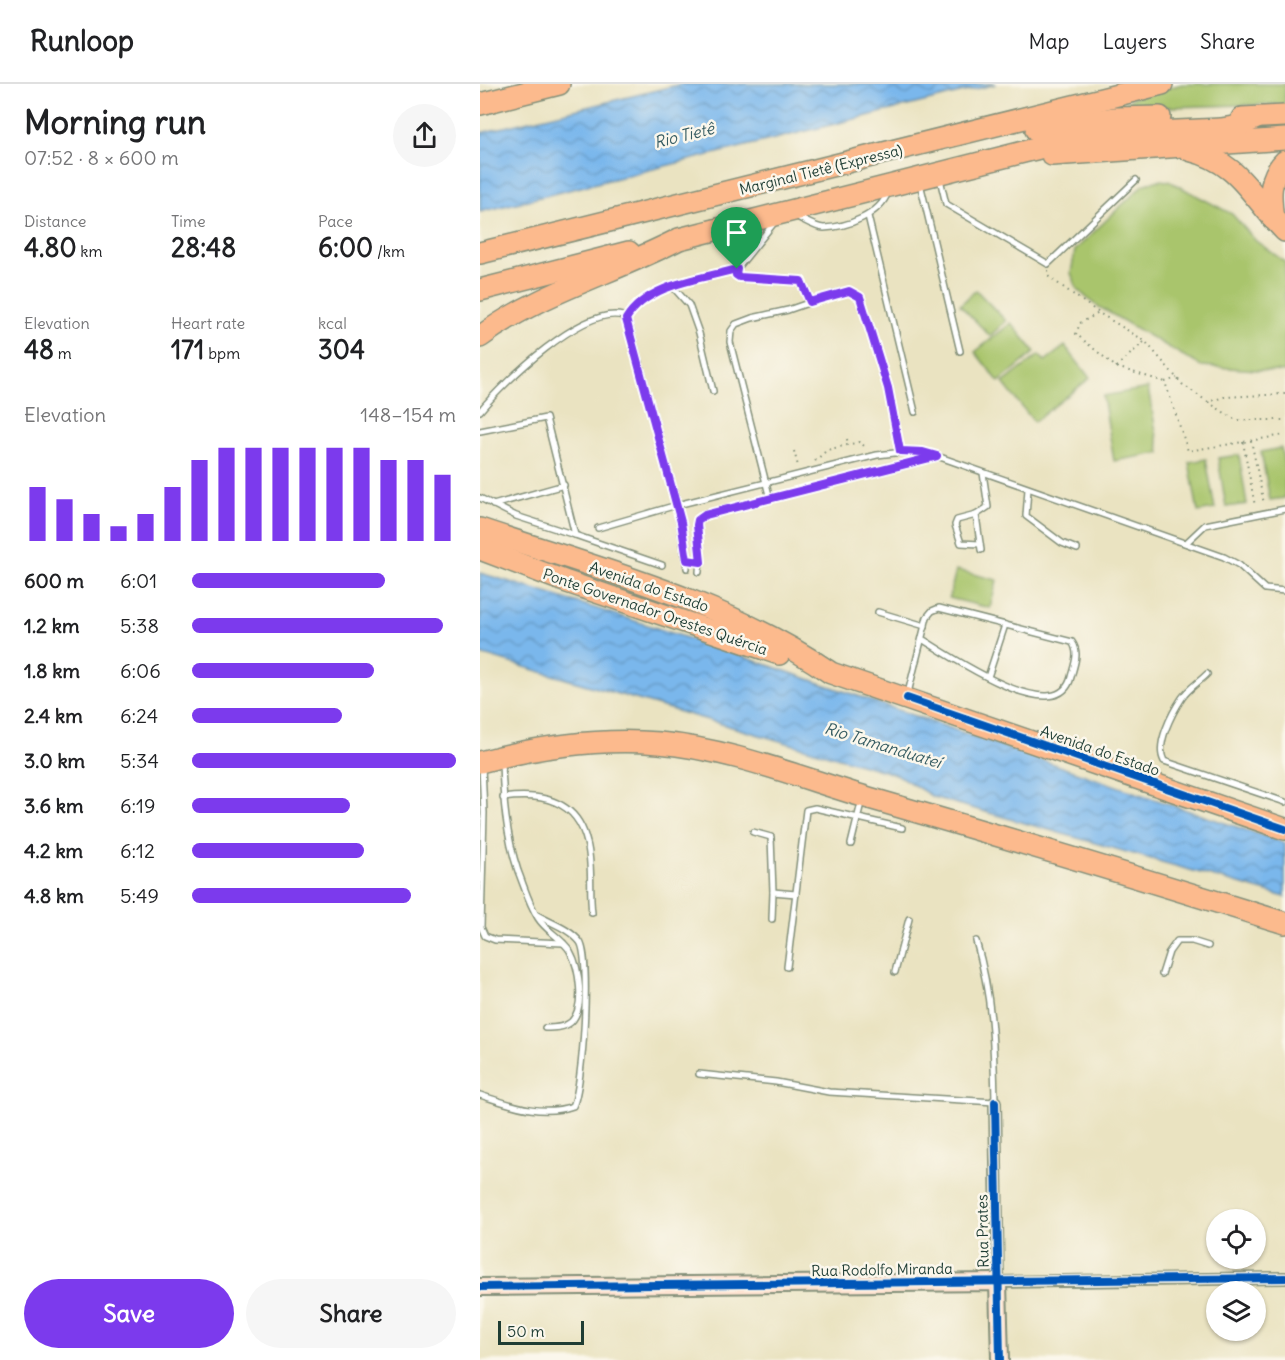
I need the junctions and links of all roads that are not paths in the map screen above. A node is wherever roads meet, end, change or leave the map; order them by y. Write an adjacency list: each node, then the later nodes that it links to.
1 (559, 84): 3 (highway)
2 (1162, 84): 7 (highway, Marginal Tietê (Expressa))
3 (480, 104)
4 (1285, 116): 5 (highway)
5 (1257, 118): 7 (highway); 10 (highway)
6 (1285, 140): 8 (highway)
7 (926, 144): 18 (highway, Marginal Tietê (Expressa))
8 (1174, 146): 10 (highway); 16 (highway)
9 (1285, 161): 16 (highway)
10 (983, 164): 11 (highway)
11 (928, 177): 12 (lane); 13 (highway); 25 (lane)
12 (1137, 180)
13 (890, 186): 14 (highway); 15 (lane)
14 (783, 211): 15 (lane); 17 (highway); 19 (lane)
15 (868, 216): 28 (lane)
16 (1279, 225)
17 (679, 239): 21 (highway); 24 (highway)
18 (480, 253)
19 (737, 269): 20 (lane); 22 (lane)
20 (673, 287): 23 (lane); 26 (lane)
21 (480, 290)
22 (810, 302): 30 (lane); 33 (lane)
23 (626, 319): 27 (lane); 39 (lane)
24 (480, 337)
25 (960, 351)
26 (713, 391)
27 (480, 411)
28 (915, 412)
29 (480, 431): 34 (lane)
30 (900, 451): 31 (lane); 33 (lane)
31 (937, 456): 32 (lane); 37 (lane)
32 (983, 473): 35 (lane); 41 (lane)
33 (767, 482): 37 (lane); 39 (lane)
34 (564, 485): 38 (lane); 44 (lane)
35 (1028, 489): 45 (lane); 47 (lane)
36 (480, 498): 38 (lane)
37 (770, 499): 49 (lane)
38 (493, 505): 44 (lane)
39 (677, 505): 42 (lane); 48 (lane)
40 (1285, 509): 45 (lane)
41 (976, 515): 41 (lane)
42 (598, 528)
43 (480, 529): 58 (highway, Avenida do Estado)
44 (575, 535): 50 (lane)
45 (1186, 543): 53 (lane)
46 (480, 549): 58 (highway, Ponte Governador Orestes Quércia)
47 (1077, 549)
48 (687, 560): 49 (lane); 51 (lane)
49 (701, 562): 52 (lane)
50 (663, 565)
51 (687, 568)
52 (699, 572)
53 (1285, 591)
54 (878, 612): 56 (lane)
55 (1005, 625): 56 (lane); 60 (lane); 60 (lane)
56 (925, 626): 57 (lane)
57 (922, 639): 60 (lane); 61 (lane)
58 (831, 673): 61 (highway, Avenida do Estado)
59 (1207, 674): 65 (lane)
60 (988, 677)
61 (907, 698): 68 (highway, Avenida do Estado)
62 (486, 761): 63 (highway); 64 (lane); 79 (lane)
63 (862, 796): 66 (lane); 77 (highway)
64 (503, 798): 73 (lane); 74 (lane)
65 (1285, 802)
66 (858, 817): 67 (lane); 70 (lane); 72 (lane)
67 (902, 828)
68 (1285, 829)
69 (753, 832): 71 (lane)
70 (851, 844)
71 (773, 892): 72 (lane); 75 (lane)
72 (796, 894): 81 (lane)
73 (592, 912)
74 (536, 914): 79 (lane); 86 (lane)
75 (772, 919)
76 (909, 919): 82 (lane)
77 (1285, 923)
78 (976, 941): 87 (lane, Rua Prates)
79 (564, 943): 84 (lane)
80 (1208, 946): 83 (lane)
81 (787, 967)
82 (895, 972)
83 (1162, 974)
84 (545, 1028)
85 (699, 1074): 87 (lane)
86 (480, 1095)
87 (994, 1102): 89 (street, Rua Prates)
88 (1285, 1278): 89 (street, Rua Rodolfo Miranda)
89 (998, 1282): 90 (street, Rua Rodolfo Miranda); 91 (street, Rua Prates)
90 (480, 1287)
91 (1000, 1360)

